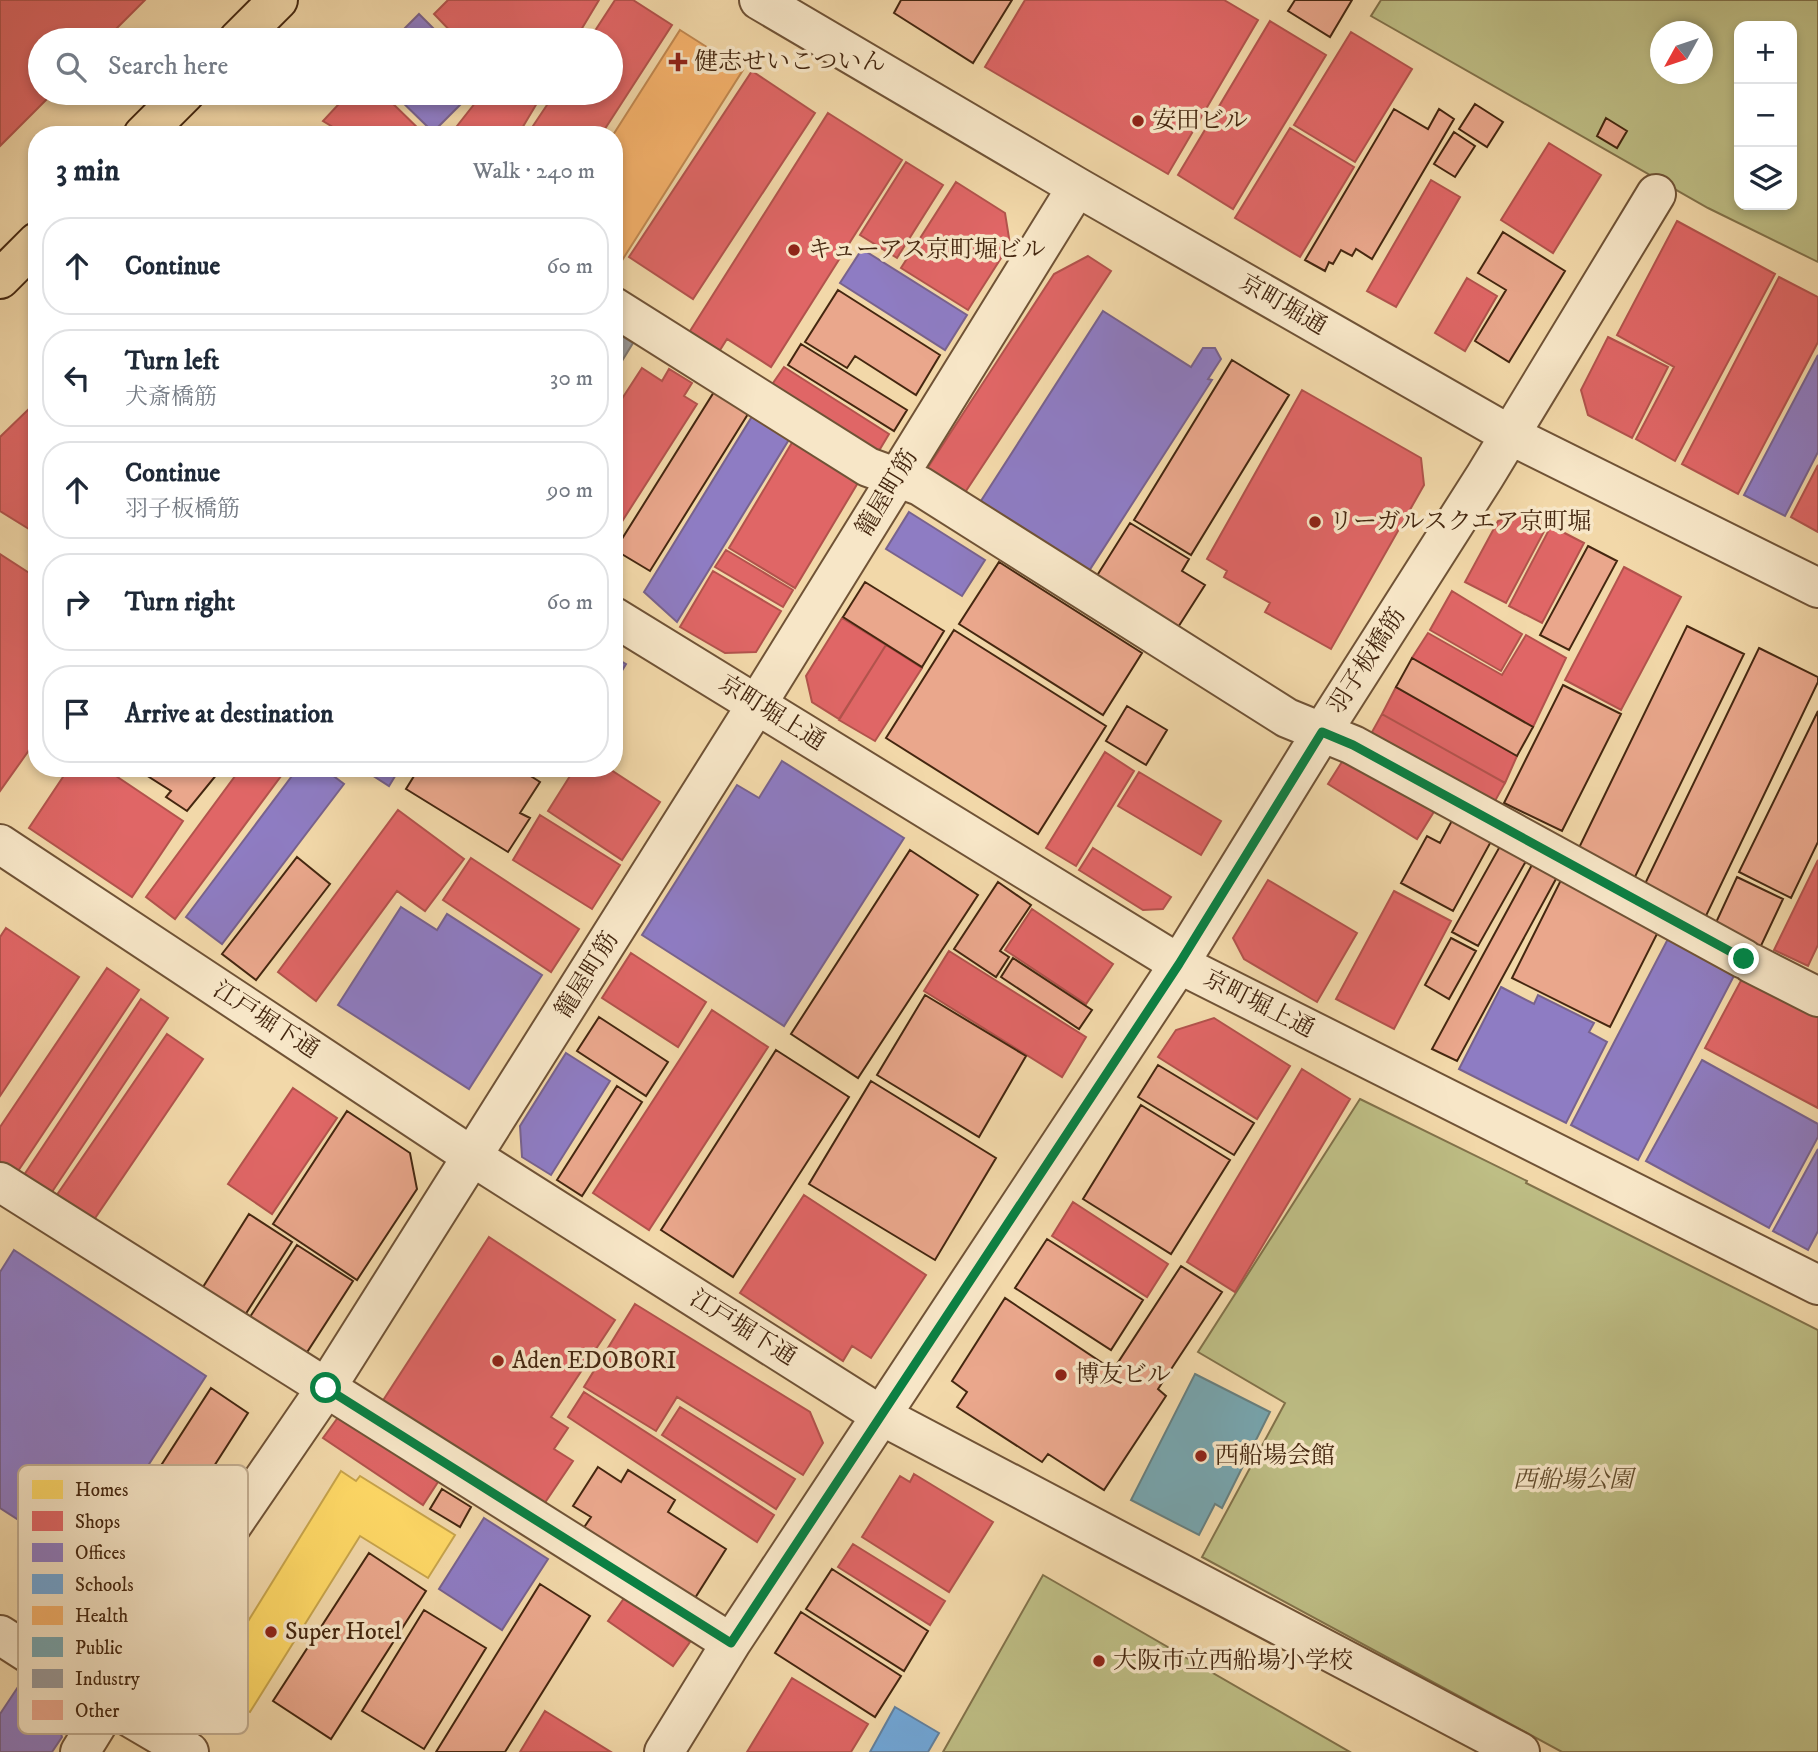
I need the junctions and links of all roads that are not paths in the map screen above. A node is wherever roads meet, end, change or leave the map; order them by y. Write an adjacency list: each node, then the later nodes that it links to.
1 (278, 0): 3 (main road)
2 (759, 0): 6 (street, 京町堀通)
3 (249, 28)
4 (173, 105): 5 (main road)
5 (153, 126)
6 (1077, 187): 9 (street, 京町堀通); 10 (street, 籠屋町筋)
7 (1656, 194): 9 (street, 羽子板橋筋)
8 (623, 313): 10 (street)
9 (1510, 435): 11 (street, 京町堀通); 14 (street, 羽子板橋筋)
10 (896, 477): 13 (street, 籠屋町筋); 14 (street)
11 (1818, 588)
12 (623, 622): 13 (street, 京町堀上通)
13 (757, 704): 16 (street, 京町堀上通); 18 (street, 籠屋町筋)
14 (1322, 732): 16 (street, 羽子板橋筋); 17 (street)
15 (0, 844): 18 (street, 江戸堀下通)
16 (1179, 964): 20 (street, 京町堀上通); 22 (street, 羽子板橋筋)
17 (1818, 997)
18 (473, 1157): 21 (street, 籠屋町筋); 22 (street, 江戸堀下通)
19 (0, 1182): 21 (street)
20 (1818, 1284)
21 (326, 1388): 23 (street, 籠屋町筋); 25 (street)
22 (882, 1416): 25 (street, 羽子板橋筋); 32 (street, 江戸堀下通)
23 (248, 1502)
24 (0, 1635): 26 (street)
25 (731, 1643): 31 (street, 羽子板橋筋)
26 (18, 1647)
27 (91, 1734): 29 (street, 籠屋町筋)
28 (158, 1734): 30 (street)
29 (80, 1752)
30 (189, 1752)
31 (664, 1752)
32 (1520, 1752)

